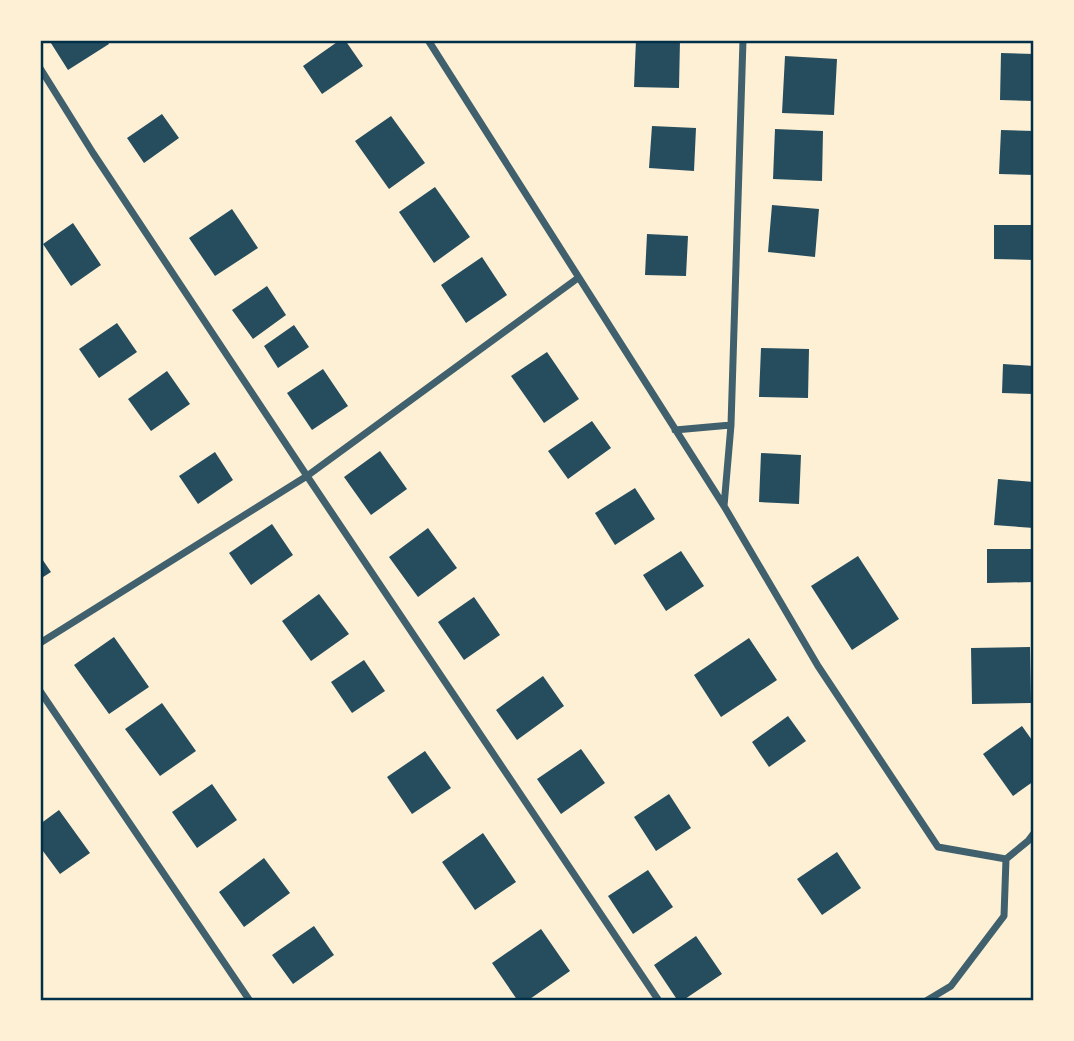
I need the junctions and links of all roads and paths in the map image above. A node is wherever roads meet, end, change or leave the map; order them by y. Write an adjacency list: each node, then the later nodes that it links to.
1 (428, 40): 4 (street)
2 (743, 40): 5 (street)
3 (40, 68): 7 (street)
4 (579, 278): 6 (street); 7 (street)
5 (731, 425): 6 (street); 8 (street)
6 (675, 430): 8 (street)
7 (307, 476): 9 (street); 14 (street)
8 (724, 506): 12 (street)
9 (40, 643)
10 (40, 691): 13 (street)
11 (1034, 832): 12 (street)
12 (1006, 859): 15 (street)
13 (250, 1001)
14 (659, 1001)
15 (926, 1001)

